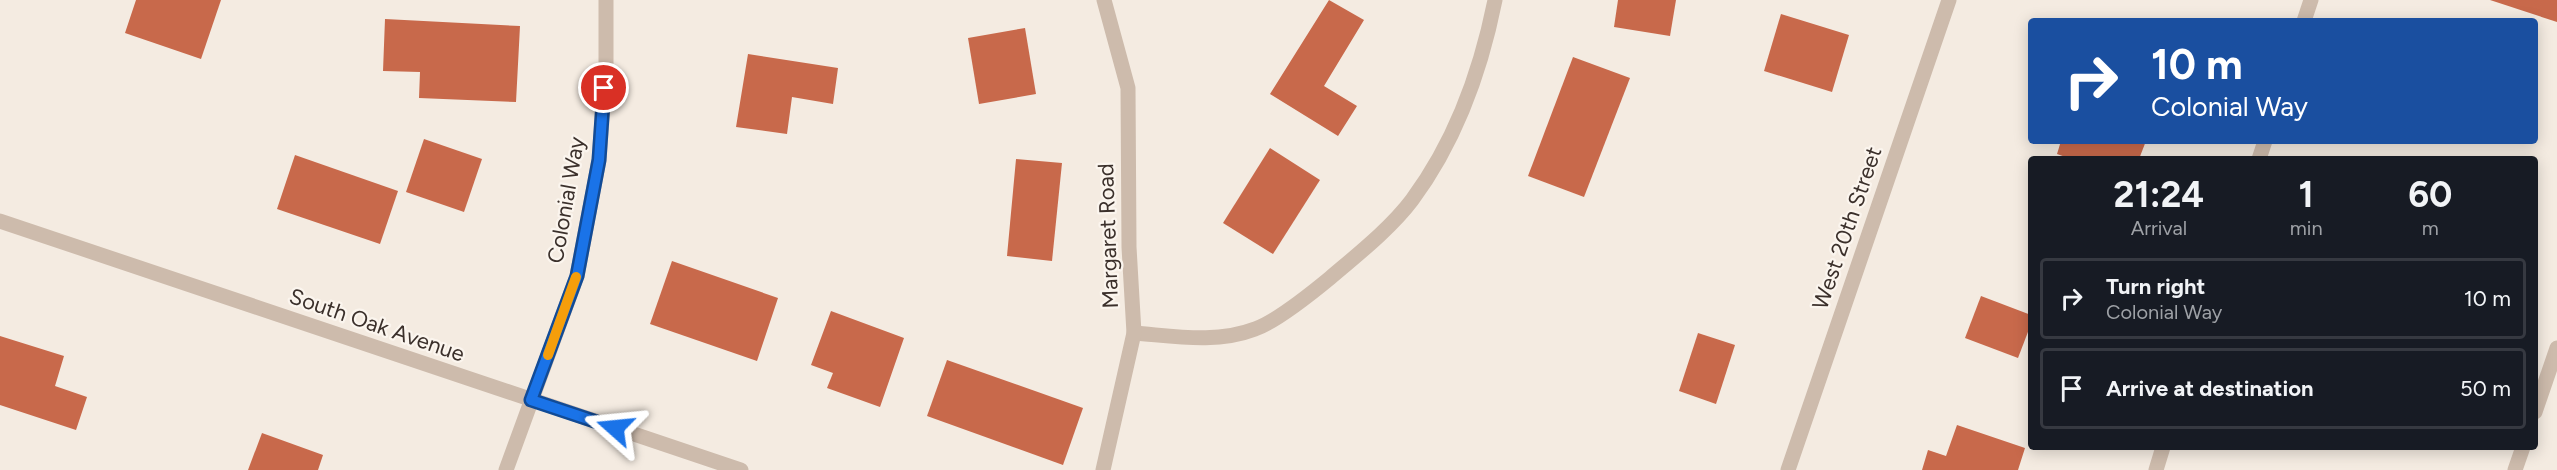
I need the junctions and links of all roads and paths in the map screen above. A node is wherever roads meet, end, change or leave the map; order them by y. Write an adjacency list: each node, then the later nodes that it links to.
1 (606, 0): 10 (street, Colonial Way)
2 (1104, 0): 8 (street, Margaret Road)
3 (1495, 0): 8 (street)
4 (1949, 0): 17 (street, West 20th Street)
5 (2311, 0): 6 (street)
6 (2305, 18)
7 (0, 220): 10 (street, South Oak Avenue)
8 (1134, 333): 16 (street, Margaret Road)
9 (2557, 348): 11 (street)
10 (531, 400): 14 (street, Colonial Way); 15 (street, South Oak Avenue)
11 (2538, 403)
12 (2162, 450): 18 (street)
13 (2522, 450): 19 (street)
14 (506, 470)
15 (741, 470)
16 (1102, 470)
17 (1788, 470)
18 (2156, 470)
19 (2515, 470)

